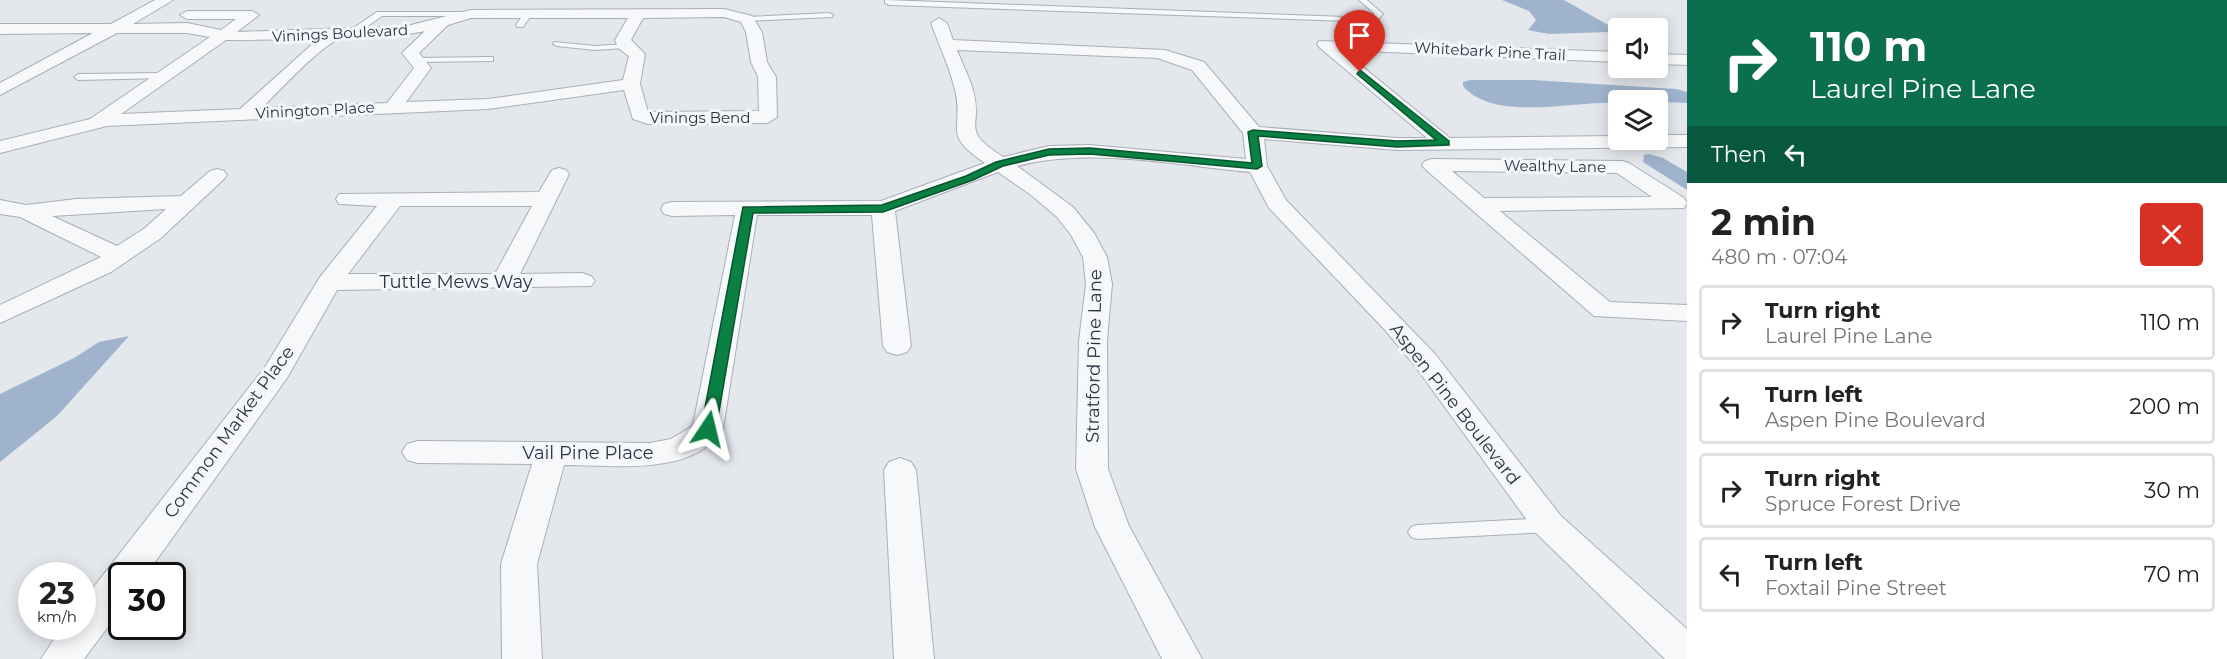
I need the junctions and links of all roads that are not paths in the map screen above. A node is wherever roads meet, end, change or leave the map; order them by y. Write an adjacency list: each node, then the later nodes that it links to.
1 (166, 0): 11 (street)
2 (1165, 0): 6 (lane)
3 (1364, 0): 6 (lane)
4 (889, 2): 6 (lane)
5 (638, 13): 8 (street, Vinings Boulevard); 9 (street, Vinings Boulevard); 18 (street)
6 (1172, 14)
7 (828, 15): 8 (lane)
8 (747, 19): 26 (street, Vinings Bend)
9 (458, 20): 15 (street, Vinings Boulevard); 15 (lane); 22 (street)
10 (939, 23): 17 (street, Stratford Pine Lane)
11 (111, 28): 12 (street, Vinings Boulevard); 13 (street, Vinings Boulevard); 27 (street)
12 (162, 28): 14 (street, Vinings Boulevard); 14 (street, Vinings Boulevard)
13 (0, 29)
14 (225, 34): 15 (street, Vinings Boulevard); 24 (street)
15 (342, 35): 29 (street)
16 (557, 44): 18 (lane)
17 (948, 45): 31 (street); 35 (street, Stratford Pine Lane)
18 (625, 46): 26 (street)
19 (1608, 57): 33 (street, Whitebark Pine Trail)
20 (490, 59): 22 (lane)
21 (1668, 59): 23 (street)
22 (417, 60): 28 (street)
23 (1687, 60)
24 (164, 76): 25 (lane); 30 (street)
25 (78, 77)
26 (631, 84): 28 (street, Vinington Place)
27 (0, 90)
28 (393, 107): 29 (street, Vinington Place)
29 (246, 113): 30 (street, Vinington Place)
30 (94, 123): 34 (street, Vinington Place)
31 (1253, 132): 33 (street); 36 (street, Aspen Pine Boulevard)
32 (1687, 141): 33 (street)
33 (1445, 143)
34 (2, 146)
35 (1000, 164): 36 (street); 45 (street); 67 (street, Stratford Pine Lane)
36 (1257, 166): 59 (street, Aspen Pine Boulevard)
37 (559, 174): 41 (street)
38 (217, 176): 42 (street)
39 (347, 199): 40 (street)
40 (394, 199): 41 (street); 52 (street, Common Market Place)
41 (545, 199): 50 (street)
42 (188, 202): 48 (street); 49 (street)
43 (1479, 205): 43 (street, Wealthy Lane); 53 (street, Wealthy Lane)
44 (0, 207): 48 (street)
45 (883, 208): 47 (street); 55 (street)
46 (672, 209): 47 (street)
47 (747, 209): 57 (street, Vail Pine Place)
48 (26, 212): 49 (street)
49 (119, 256): 54 (street)
50 (504, 281): 51 (street, Tuttle Mews Way); 52 (street, Tuttle Mews Way)
51 (582, 281)
52 (329, 282): 61 (street, Common Market Place)
53 (1687, 313)
54 (0, 315)
55 (897, 346)
56 (418, 452): 57 (street, Vail Pine Place)
57 (550, 453): 65 (street)
58 (900, 470): 66 (street)
59 (1549, 525): 60 (lane); 63 (street, Aspen Pine Boulevard)
60 (1417, 532)
61 (135, 562)
62 (108, 598): 64 (street, Common Market Place)
63 (1687, 654)
64 (62, 659)
65 (522, 659)
66 (914, 659)
67 (1182, 659)

